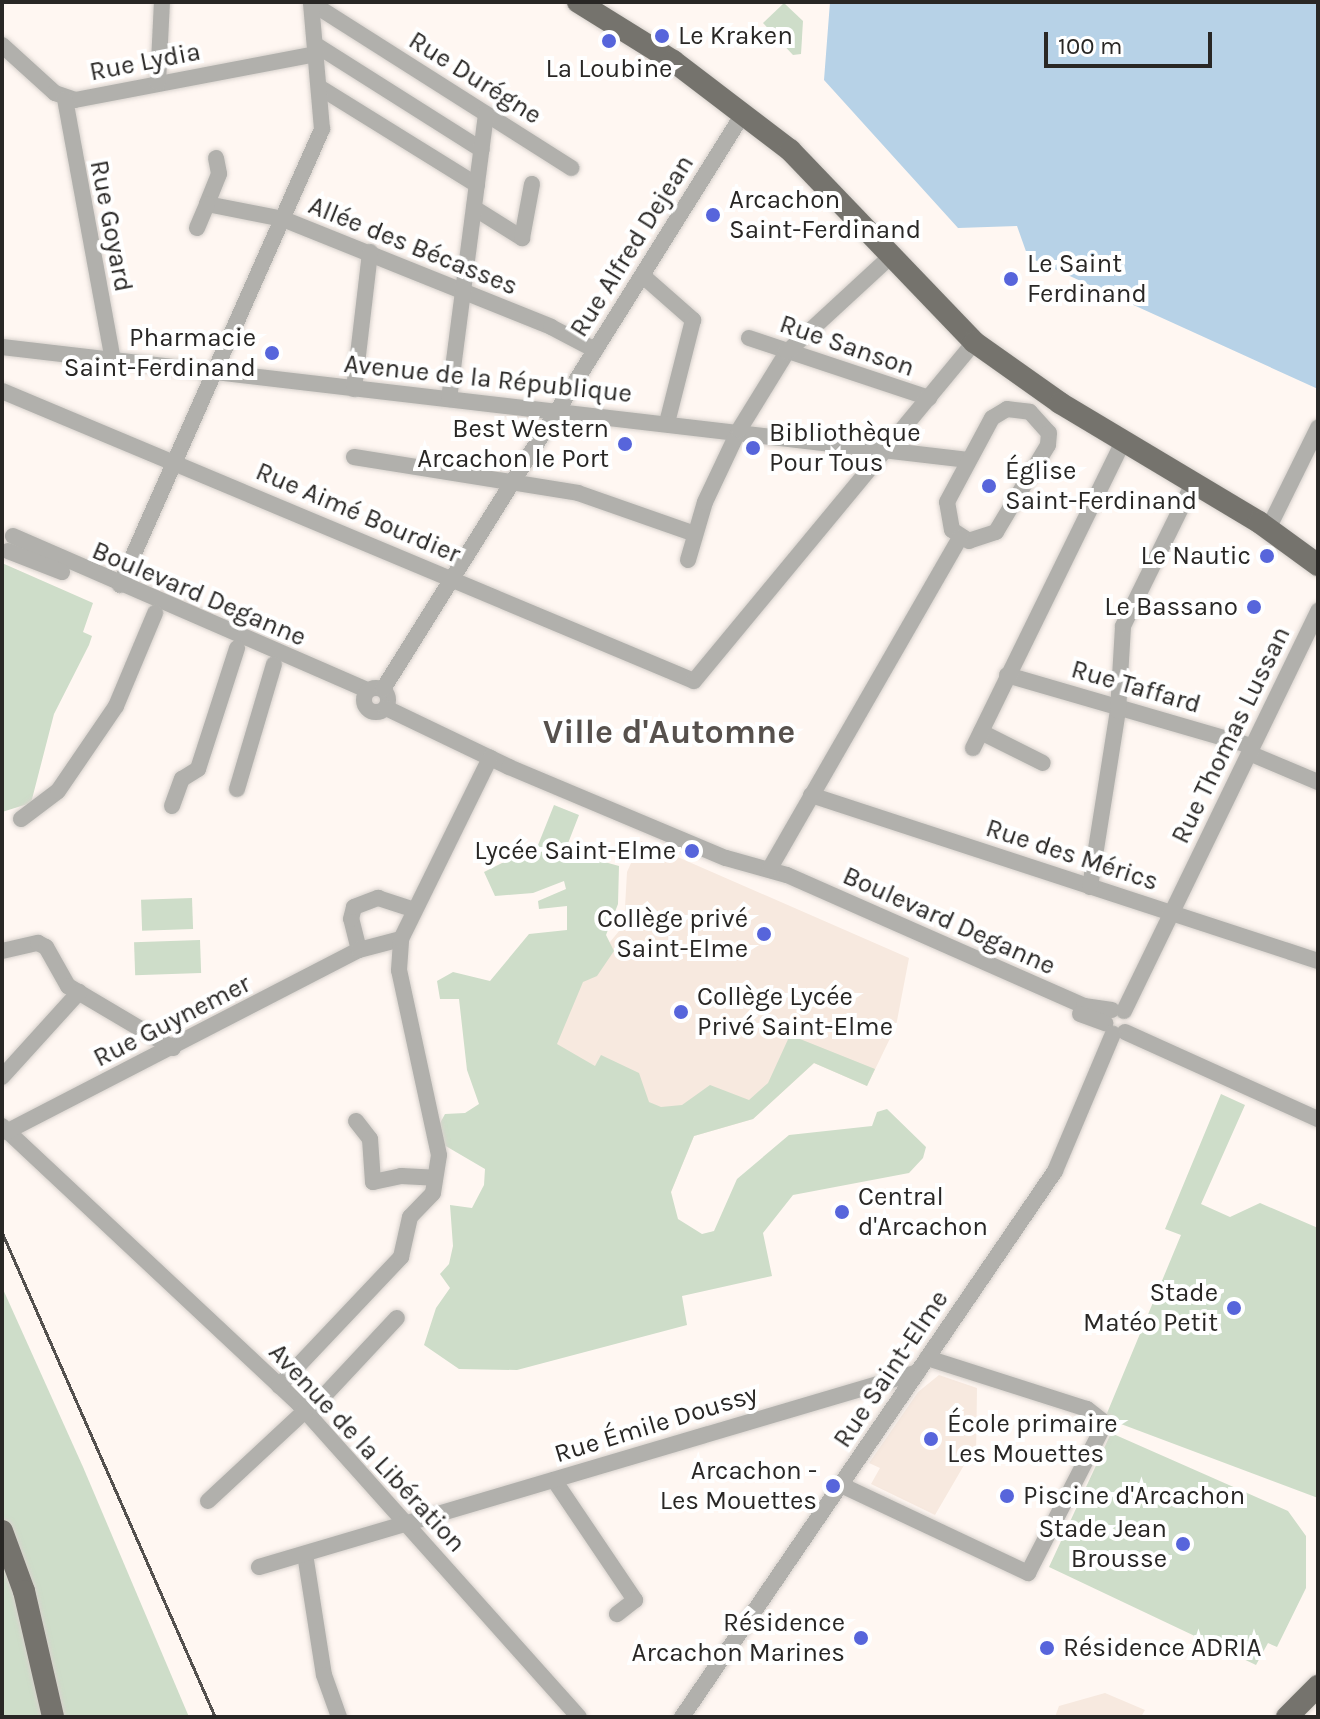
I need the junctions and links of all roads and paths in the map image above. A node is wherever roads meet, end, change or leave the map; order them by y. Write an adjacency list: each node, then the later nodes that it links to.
1 (162, 2): 6 (street)
2 (578, 2): 10 (main road)
3 (312, 3): 5 (street); 9 (street, Rue Durégne)
4 (2, 45): 8 (street, Rue Lydia)
5 (317, 49): 6 (street, Rue Lydia); 7 (street); 11 (street)
6 (158, 83): 8 (street, Rue Lydia)
7 (319, 87): 15 (street); 18 (street)
8 (65, 99): 29 (street, Rue Goyard)
9 (486, 114): 11 (street); 13 (street, Rue Durégne)
10 (743, 114): 21 (main road); 22 (street, Rue Alfred Dejean)
11 (482, 150): 15 (street)
12 (216, 158): 16 (street)
13 (571, 168)
14 (532, 184): 17 (street)
15 (477, 185): 17 (street)
16 (207, 204): 18 (street, Allée des Bécasses); 19 (street)
17 (474, 208): 23 (street)
18 (283, 219): 20 (street, Allée des Bécasses); 30 (street)
19 (197, 228)
20 (370, 252): 23 (street, Allée des Bécasses); 31 (street)
21 (892, 255): 25 (main road); 28 (street)
22 (643, 276): 27 (street, Rue Alfred Dejean); 38 (street)
23 (463, 293): 27 (street, Allée des Bécasses); 35 (street)
24 (749, 338): 28 (street, Rue Sanson)
25 (974, 342): 33 (main road); 34 (street)
26 (2, 347): 29 (street, Avenue de la République)
27 (595, 350): 36 (street, Rue Alfred Dejean)
28 (787, 352): 34 (street, Rue Sanson); 40 (street)
29 (113, 361): 30 (street, Avenue de la République)
30 (215, 371): 31 (street, Avenue de la République); 45 (street)
31 (354, 389): 35 (street, Avenue de la République)
32 (2, 391): 45 (street, Rue Aimé Bourdier)
33 (1042, 391): 37 (street); 41 (main road)
34 (929, 398): 42 (street)
35 (449, 399): 36 (street, Avenue de la République)
36 (558, 411): 38 (street, Avenue de la République); 46 (street, Rue Alfred Dejean)
37 (1030, 412): 44 (street); 50 (street)
38 (667, 423): 40 (street, Avenue de la République)
39 (1318, 428): 48 (street)
40 (739, 430): 42 (street, Avenue de la République); 49 (street)
41 (1124, 440): 47 (main road); 60 (street)
42 (889, 448): 44 (street, Avenue de la République); 54 (street, Rue Aimé Bourdier)
43 (354, 457): 46 (street)
44 (968, 460): 50 (street)
45 (175, 461): 54 (street, Rue Aimé Bourdier); 55 (street)
46 (513, 483): 49 (street); 54 (street, Rue Alfred Dejean)
47 (1193, 484): 48 (main road); 62 (street)
48 (1268, 529): 53 (main road)
49 (695, 534): 52 (street)
50 (960, 537): 70 (street)
51 (6, 542): 55 (street, Boulevard Deganne); 57 (street, Boulevard Deganne)
52 (688, 560)
53 (1318, 565)
54 (453, 580): 61 (street, Rue Alfred Dejean)
55 (120, 585): 61 (street, Boulevard Deganne)
56 (1318, 611): 65 (street, Rue Thomas Lussan)
57 (155, 613): 58 (street, Boulevard Deganne); 72 (street)
58 (237, 648): 59 (street, Boulevard Deganne); 71 (street)
59 (274, 664): 61 (street, Boulevard Deganne); 69 (street)
60 (1007, 675): 62 (street, Rue Taffard); 63 (street)
61 (378, 697): 66 (street, Boulevard Deganne); 73 (street, Boulevard Deganne)
62 (1118, 707): 65 (street, Rue Taffard); 74 (street)
63 (981, 732): 64 (street); 67 (street)
64 (973, 748)
65 (1251, 749): 68 (street, Rue Taffard); 76 (street, Rue Thomas Lussan)
66 (490, 758): 73 (street, Boulevard Deganne); 75 (street)
67 (1043, 763)
68 (1318, 782)
69 (237, 789)
70 (811, 795): 73 (street); 74 (street, Rue des Mérics)
71 (172, 806)
72 (21, 819)
73 (770, 868): 82 (street, Boulevard Deganne)
74 (1090, 887): 76 (street, Rue des Mérics)
75 (414, 910): 77 (street); 78 (street)
76 (1171, 913): 80 (street, Rue des Mérics); 82 (street, Rue Thomas Lussan)
77 (401, 939): 78 (street, Rue Guynemer); 89 (street)
78 (359, 950): 83 (street, Rue Guynemer)
79 (2, 951): 81 (street)
80 (1318, 961)
81 (79, 992): 83 (street); 84 (street)
82 (1118, 1022): 85 (street, Boulevard Deganne); 86 (street, Boulevard Deganne); 91 (street, Rue Saint-Elme)
83 (173, 1048): 88 (street, Rue Guynemer)
84 (2, 1077)
85 (1318, 1107)
86 (1318, 1119)
87 (356, 1121): 89 (street)
88 (4, 1129): 92 (street, Avenue de la Libération)
89 (435, 1178): 92 (street)
90 (397, 1318): 93 (street)
91 (923, 1365): 94 (street, Rue Émile Doussy); 95 (street, Rue Saint-Elme); 95 (street)
92 (279, 1386): 93 (street, Avenue de la Libération)
93 (306, 1412): 96 (street); 97 (street, Avenue de la Libération)
94 (554, 1480): 97 (street, Rue Émile Doussy); 101 (street)
95 (841, 1485): 106 (street, Rue Saint-Elme)
96 (208, 1501)
97 (407, 1524): 99 (street, Rue Émile Doussy); 105 (street, Avenue de la Libération)
98 (2, 1531): 103 (main road)
99 (305, 1554): 100 (street, Rue Émile Doussy); 104 (street)
100 (259, 1567)
101 (617, 1614)
102 (1318, 1686): 107 (main road)
103 (53, 1717)
104 (339, 1717)
105 (579, 1717)
106 (682, 1717)
107 (1287, 1717)

